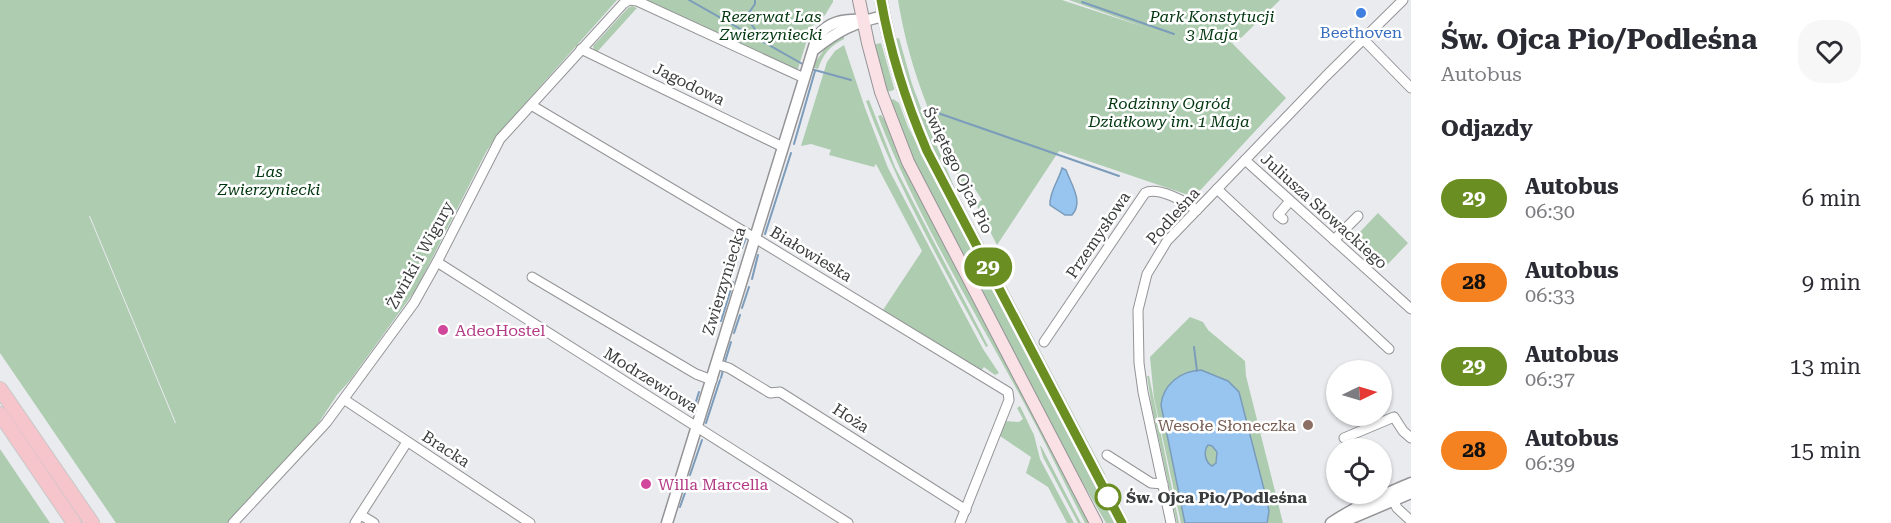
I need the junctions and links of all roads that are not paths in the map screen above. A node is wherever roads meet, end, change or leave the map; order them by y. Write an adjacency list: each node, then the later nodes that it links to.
1 (629, 0): 8 (street, Żwirki i Wigury); 9 (street)
2 (859, 0): 6 (main road)
3 (880, 0): 5 (main road)
4 (1402, 0): 7 (street, Podleśna)
5 (884, 16): 6 (street, Zwierzyniecka); 11 (main road, Świętego Ojca Pio)
6 (863, 20): 9 (street, Zwierzyniecka); 12 (main road)
7 (1363, 39): 10 (street); 15 (street, Podleśna)
8 (581, 49): 13 (street, Żwirki i Wigury); 14 (street, Jagodowa)
9 (806, 72): 14 (street, Zwierzyniecka)
10 (1411, 88)
11 (906, 98): 12 (main road); 55 (main road, Świętego Ojca Pio)
12 (885, 103): 54 (main road)
13 (531, 105): 21 (street, Białowieska); 23 (street, Żwirki i Wigury)
14 (783, 147): 21 (street, Zwierzyniecka)
15 (1245, 160): 16 (street, Podleśna); 17 (street, Juliusza Słowackiego)
16 (1217, 189): 18 (street, Podleśna); 27 (street)
17 (1290, 201): 20 (street); 22 (street, Juliusza Słowackiego)
18 (1197, 210): 26 (street, Przemysłowa); 39 (street, Podleśna)
19 (1358, 216): 22 (street)
20 (1283, 219)
21 (755, 238): 28 (street, Zwierzyniecka); 43 (street, Białowieska)
22 (1334, 240): 25 (street, Juliusza Słowackiego)
23 (437, 262): 31 (street, Żwirki i Wigury); 33 (street, Modrzewiowa)
24 (532, 277): 29 (street)
25 (1411, 309)
26 (1044, 342)
27 (1389, 349)
28 (716, 364): 29 (street, Zwierzyniecka); 43 (street, Hoża)
29 (712, 380): 33 (street, Zwierzyniecka)
30 (0, 389): 47 (main road)
31 (345, 400): 36 (street, Bracka); 48 (street, Żwirki i Wigury)
32 (0, 414): 46 (main road)
33 (697, 426): 51 (street, Zwierzyniecka); 52 (street, Modrzewiowa)
34 (1344, 438): 35 (street)
35 (1411, 438)
36 (407, 442): 44 (street); 50 (street, Bracka)
37 (1107, 455): 39 (street)
38 (1411, 483): 41 (street)
39 (1163, 484): 56 (street, Podleśna)
40 (1411, 493): 41 (street)
41 (1392, 497): 45 (street)
42 (1375, 504): 57 (street)
43 (966, 510): 53 (street)
44 (358, 519): 49 (street)
45 (1411, 521)
46 (74, 523)
47 (92, 523)
48 (233, 523)
49 (374, 523)
50 (531, 523)
51 (667, 523)
52 (849, 523)
53 (960, 523)
54 (1096, 523)
55 (1122, 523)
56 (1171, 523)
57 (1332, 523)

